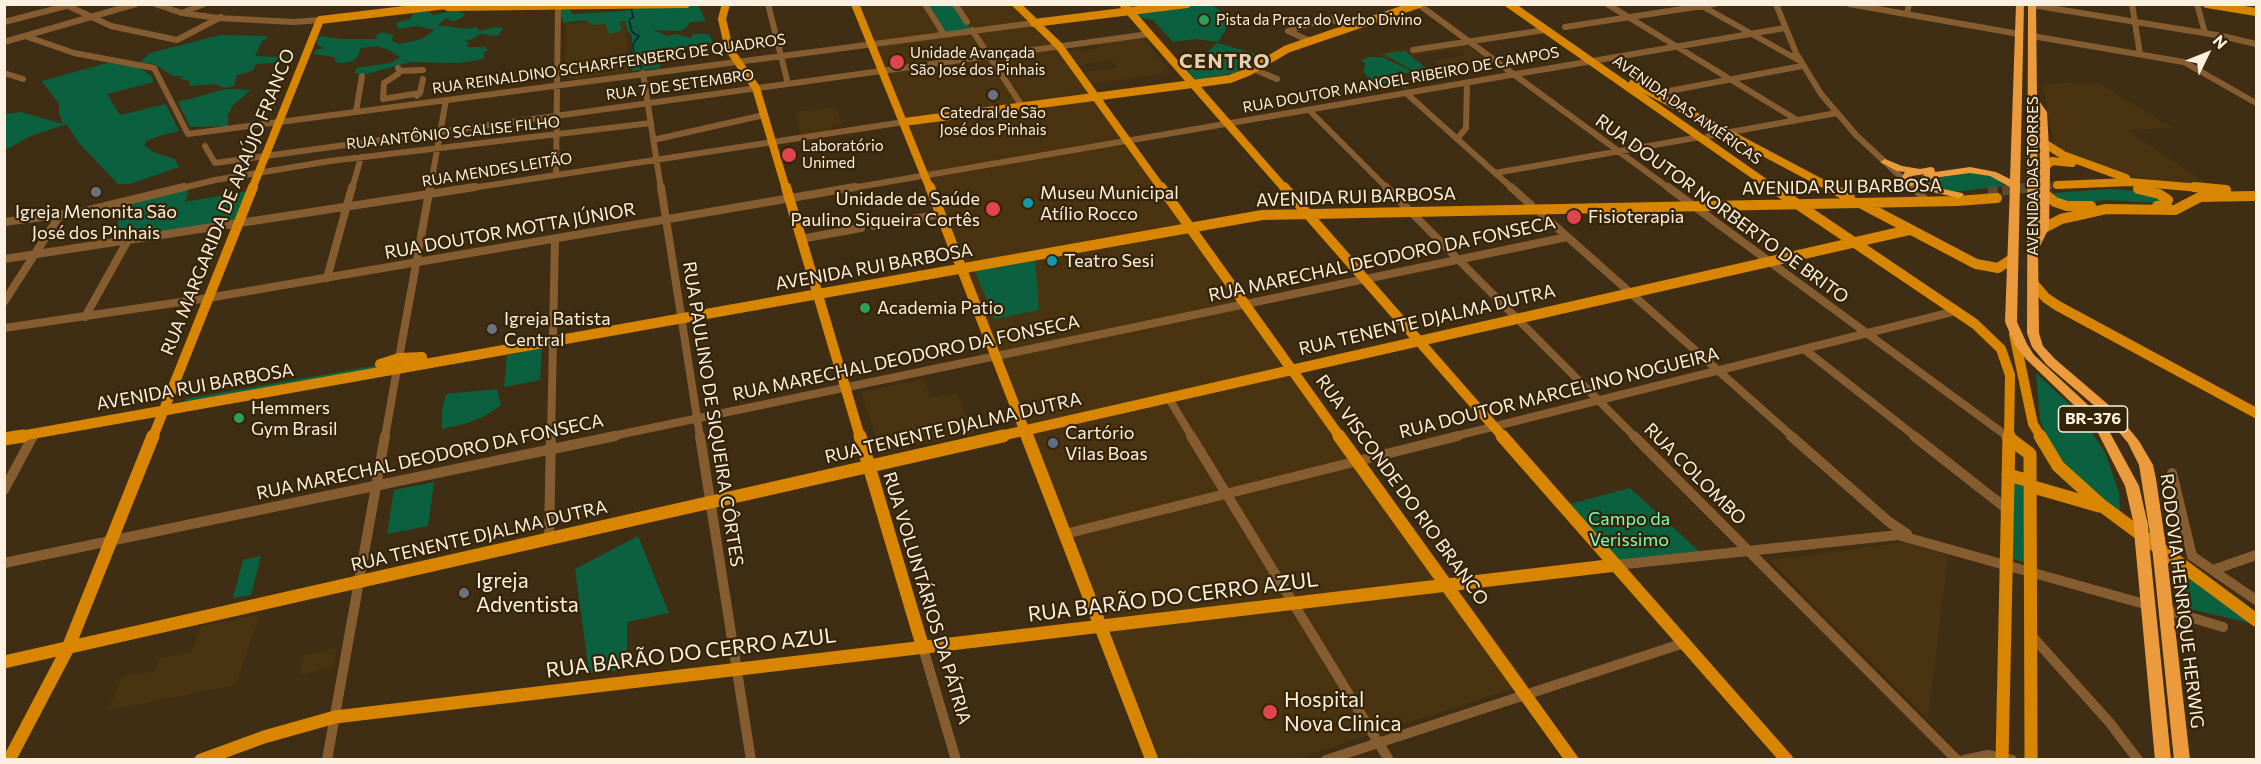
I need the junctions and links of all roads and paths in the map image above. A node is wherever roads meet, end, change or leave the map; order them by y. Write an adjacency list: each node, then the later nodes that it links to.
1 (136, 4): 41 (street)
2 (155, 4): 35 (street)
3 (163, 4): 35 (street)
4 (204, 4): 35 (street)
5 (686, 4): 31 (main road)
6 (726, 4): 70 (main road, RUA VOLUNTÁRIOS DA PÁTRIA)
7 (768, 4): 68 (street)
8 (855, 4): 62 (main road)
9 (925, 4): 52 (street)
10 (955, 4): 44 (street)
11 (1016, 4): 45 (main road, RUA VISCONDE DO RIO BRANCO)
12 (1123, 4): 36 (main road)
13 (1187, 4): 36 (main road)
14 (1507, 4): 47 (main road)
15 (1516, 4): 47 (main road, AVENIDA DAS AMÉRICAS)
16 (1521, 4): 47 (main road)
17 (1608, 4): 40 (street)
18 (1715, 4): 33 (street)
19 (1776, 4): 50 (street)
20 (1849, 4): 38 (street)
21 (1909, 4): 38 (street)
22 (2020, 4): 56 (highway, AVENIDA DAS TORRES)
23 (2132, 4): 46 (street)
24 (2198, 4): 53 (street)
25 (2207, 4): 37 (main road)
26 (65, 5): 41 (street); 43 (street)
27 (456, 5): 28 (main road); 42 (main road)
28 (486, 5): 29 (main road)
29 (558, 5): 30 (main road); 88 (street)
30 (625, 5): 31 (main road)
31 (635, 5)
32 (1418, 5): 48 (main road, RUA MENDES LEITÃO); 60 (street, RUA DOUTOR NORBERTO DE BRITO)
33 (1701, 5): 40 (street); 55 (street)
34 (2032, 5): 46 (street); 58 (highway, AVENIDA DAS TORRES)
35 (184, 12): 39 (street)
36 (1130, 12): 45 (main road); 54 (main road)
37 (2256, 12)
38 (1907, 14): 56 (street)
39 (220, 17): 41 (street); 42 (street)
40 (1629, 17): 49 (street); 65 (street)
41 (89, 18): 57 (street)
42 (320, 20): 106 (main road, RUA MARGARIDA DE ARAÚJO FRANCO)
43 (4, 22)
44 (967, 22)
45 (1034, 22): 51 (street, RUA REINALDINO SCHARFFENBERG DE QUADROS); 64 (main road, RUA VISCONDE DO RIO BRANCO)
46 (2135, 22): 53 (street); 67 (street)
47 (1542, 26): 60 (street); 71 (main road, AVENIDA DAS AMÉRICAS)
48 (1350, 27): 59 (main road, RUA MENDES LEITÃO); 59 (street)
49 (1565, 27)
50 (1785, 28): 55 (street, RUA DOUTOR MANOEL RIBEIRO DE CAMPOS); 72 (street)
51 (972, 30): 52 (street, RUA REINALDINO SCHARFFENBERG DE QUADROS); 69 (street)
52 (943, 33): 62 (street, RUA REINALDINO SCHARFFENBERG DE QUADROS)
53 (2205, 33): 63 (street)
54 (1149, 34): 64 (street, RUA 7 DE SETEMBRO); 87 (main road)
55 (1751, 34): 65 (street, RUA DOUTOR MANOEL RIBEIRO DE CAMPOS); 72 (street)
56 (2019, 34): 122 (highway, AVENIDA DAS TORRES)
57 (26, 36): 61 (street); 106 (street, RUA REINALDINO SCHARFFENBERG DE QUADROS)
58 (2032, 36): 67 (street); 94 (highway, AVENIDA DAS TORRES)
59 (1310, 41): 73 (main road, RUA MENDES LEITÃO)
60 (1468, 41): 66 (street); 78 (street, RUA DOUTOR NORBERTO DE BRITO)
61 (4, 42)
62 (872, 43): 68 (street, RUA REINALDINO SCHARFFENBERG DE QUADROS); 75 (main road)
63 (2254, 43)
64 (1059, 46): 69 (street, RUA 7 DE SETEMBRO); 93 (main road, RUA VISCONDE DO RIO BRANCO)
65 (1676, 46): 71 (street, RUA DOUTOR MANOEL RIBEIRO DE CAMPOS); 84 (street)
66 (1413, 50)
67 (2140, 54): 97 (street)
68 (780, 55): 70 (street, RUA REINALDINO SCHARFFENBERG DE QUADROS); 86 (street)
69 (989, 56): 75 (street, RUA 7 DE SETEMBRO); 99 (street)
70 (735, 61): 77 (street, RUA REINALDINO SCHARFFENBERG DE QUADROS); 89 (main road, RUA VOLUNTÁRIOS DA PÁTRIA)
71 (1594, 61): 78 (street, RUA DOUTOR MANOEL RIBEIRO DE CAMPOS); 83 (main road, AVENIDA DAS AMÉRICAS); 113 (main road, AVENIDA DAS AMÉRICAS)
72 (1801, 63): 84 (street); 102 (street)
73 (1253, 69): 82 (street); 87 (main road, RUA MENDES LEITÃO)
74 (423, 70): 90 (street)
75 (883, 70): 86 (street, RUA 7 DE SETEMBRO); 107 (main road)
76 (4, 73): 80 (street)
77 (643, 74): 88 (street, RUA REINALDINO SCHARFFENBERG DE QUADROS); 96 (street, RUA PAULINO DE SIQUEIRA CÔRTES)
78 (1514, 75): 85 (street, RUA DOUTOR MANOEL RIBEIRO DE CAMPOS); 121 (street, RUA DOUTOR NORBERTO DE BRITO)
79 (362, 76): 101 (street)
80 (23, 79)
81 (423, 79): 90 (street)
82 (1277, 79)
83 (1625, 79): 92 (main road); 113 (main road, AVENIDA DAS AMÉRICAS)
84 (1730, 79): 92 (street); 105 (street)
85 (1467, 82): 91 (street, RUA DOUTOR MANOEL RIBEIRO DE CAMPOS); 114 (street)
86 (788, 84): 89 (street, RUA 7 DE SETEMBRO)
87 (1193, 84): 93 (main road, RUA MENDES LEITÃO); 109 (main road)
88 (557, 85): 95 (street, RUA REINALDINO SCHARFFENBERG DE QUADROS); 104 (street)
89 (756, 88): 96 (street, RUA 7 DE SETEMBRO); 103 (main road, RUA VOLUNTÁRIOS DA PÁTRIA)
90 (420, 93): 98 (street)
91 (1406, 93): 100 (street, RUA DOUTOR MANOEL RIBEIRO DE CAMPOS); 114 (street)
92 (1653, 94): 111 (main road)
93 (1094, 96): 99 (main road, RUA MENDES LEITÃO); 116 (main road, RUA VISCONDE DO RIO BRANCO)
94 (2033, 99): 118 (highway); 169 (highway, AVENIDA DAS TORRES)
95 (446, 100): 98 (street, RUA REINALDINO SCHARFFENBERG DE QUADROS); 110 (street)
96 (648, 103): 104 (street, RUA 7 DE SETEMBRO); 108 (street, RUA PAULINO DE SIQUEIRA CÔRTES)
97 (2256, 103)
98 (413, 104): 101 (street, RUA REINALDINO SCHARFFENBERG DE QUADROS)
99 (1022, 106): 107 (main road, RUA MENDES LEITÃO)
100 (1309, 110): 109 (street, RUA DOUTOR MANOEL RIBEIRO DE CAMPOS); 152 (street, RUA COLOMBO)
101 (356, 112): 106 (street, RUA REINALDINO SCHARFFENBERG DE QUADROS)
102 (1837, 113): 105 (street); 127 (street)
103 (764, 115): 115 (street); 117 (main road, RUA VOLUNTÁRIOS DA PÁTRIA)
104 (557, 116): 110 (street, RUA 7 DE SETEMBRO); 112 (street)
105 (1797, 120): 111 (street)
106 (279, 122): 123 (main road, RUA MARGARIDA DE ARAÚJO FRANCO)
107 (904, 122): 117 (street, RUA MENDES LEITÃO); 133 (main road)
108 (651, 123): 112 (street, RUA ANTÔNIO SCALISE FILHO); 115 (street, RUA PAULINO DE SIQUEIRA CÔRTES)
109 (1228, 124): 116 (street, RUA DOUTOR MANOEL RIBEIRO DE CAMPOS); 153 (main road)
110 (440, 132): 120 (street); 123 (street, RUA 7 DE SETEMBRO)
111 (1726, 133): 113 (street); 147 (main road)
112 (556, 136): 120 (street, RUA ANTÔNIO SCALISE FILHO); 132 (street)
113 (1704, 136): 121 (street); 148 (main road, AVENIDA DAS AMÉRICAS)
114 (1457, 139): 130 (street)
115 (653, 140): 125 (street, RUA PAULINO DE SIQUEIRA CÔRTES)
116 (1127, 141): 126 (street, RUA DOUTOR MANOEL RIBEIRO DE CAMPOS); 160 (main road, RUA VISCONDE DO RIO BRANCO)
117 (772, 142): 125 (street, RUA MENDES LEITÃO); 146 (main road, RUA VOLUNTÁRIOS DA PÁTRIA)
118 (2044, 143): 128 (highway); 136 (main road)
119 (206, 146): 123 (street, RUA 7 DE SETEMBRO)
120 (437, 147): 124 (street, RUA ANTÔNIO SCALISE FILHO); 141 (street)
121 (1618, 151): 130 (street); 149 (street, RUA DOUTOR NORBERTO DE BRITO)
122 (2015, 152): 129 (highway); 137 (highway, AVENIDA DAS TORRES)
123 (266, 156): 131 (main road, RUA MARGARIDA DE ARAÚJO FRANCO)
124 (361, 157): 131 (street, RUA ANTÔNIO SCALISE FILHO); 150 (street)
125 (657, 160): 132 (street, RUA MENDES LEITÃO); 156 (street, RUA PAULINO DE SIQUEIRA CÔRTES)
126 (1020, 160): 133 (street, RUA DOUTOR MOTTA JÚNIOR)
127 (1885, 162): 129 (highway); 135 (street)
128 (2044, 167): 134 (main road); 140 (highway)
129 (1918, 171): 135 (highway)
130 (1495, 173): 151 (street)
131 (259, 174): 155 (street, RUA ANTÔNIO SCALISE FILHO); 158 (main road, RUA MARGARIDA DE ARAÚJO FRANCO)
132 (556, 175): 141 (street, RUA MENDES LEITÃO)
133 (925, 176): 146 (street, RUA DOUTOR MOTTA JÚNIOR); 154 (main road)
134 (2074, 183): 136 (main road); 138 (main road)
135 (1909, 184): 144 (street)
136 (2159, 184): 142 (main road)
137 (2014, 185): 143 (highway); 172 (highway, AVENIDA DAS TORRES)
138 (2108, 186): 140 (main road); 142 (main road)
139 (1988, 192): 143 (main road, AVENIDA RUI BARBOSA)
140 (2044, 193): 162 (highway)
141 (429, 194): 150 (street, RUA MENDES LEITÃO); 175 (street)
142 (2255, 194): 162 (main road)
143 (1959, 195): 144 (main road, AVENIDA RUI BARBOSA)
144 (1923, 197): 147 (main road, AVENIDA RUI BARBOSA)
145 (1996, 198): 147 (main road, AVENIDA RUI BARBOSA)
146 (789, 199): 156 (street, RUA DOUTOR MOTTA JÚNIOR); 165 (main road, RUA VOLUNTÁRIOS DA PÁTRIA)
147 (1854, 201): 148 (main road, AVENIDA RUI BARBOSA); 163 (main road)
148 (1799, 202): 149 (main road, AVENIDA RUI BARBOSA); 168 (main road, AVENIDA DAS AMÉRICAS)
149 (1690, 204): 151 (main road, AVENIDA RUI BARBOSA); 174 (street, RUA DOUTOR NORBERTO DE BRITO)
150 (347, 207): 158 (street, RUA MENDES LEITÃO); 177 (street)
151 (1534, 207): 152 (main road, AVENIDA RUI BARBOSA); 164 (street)
152 (1408, 209): 153 (main road, AVENIDA RUI BARBOSA); 173 (street, RUA COLOMBO)
153 (1305, 211): 160 (main road, AVENIDA RUI BARBOSA); 178 (main road)
154 (941, 214): 159 (street); 176 (main road)
155 (60, 215): 157 (street, RUA ANTÔNIO SCALISE FILHO); 170 (street)
156 (666, 220): 166 (street, RUA DOUTOR MOTTA JÚNIOR); 186 (street, RUA PAULINO DE SIQUEIRA CÔRTES)
157 (4, 222)
158 (239, 223): 167 (street, RUA MENDES LEITÃO); 182 (main road, RUA MARGARIDA DE ARAÚJO FRANCO)
159 (874, 226)
160 (1187, 226): 176 (main road, AVENIDA RUI BARBOSA); 184 (main road, RUA VISCONDE DO RIO BRANCO)
161 (861, 228): 165 (street)
162 (2044, 228): 169 (highway)
163 (1909, 230): 168 (main road, RUA TENENTE DJALMA DUTRA); 172 (main road)
164 (1567, 237): 173 (street, RUA MARECHAL DEODORO DA FONSECA); 181 (street)
165 (801, 238): 180 (main road, RUA VOLUNTÁRIOS DA PÁTRIA)
166 (555, 239): 175 (street, RUA DOUTOR MOTTA JÚNIOR); 192 (street)
167 (128, 240): 170 (street, RUA MENDES LEITÃO); 187 (street)
168 (1857, 242): 174 (main road, RUA TENENTE DJALMA DUTRA); 185 (main road, AVENIDA DAS AMÉRICAS)
169 (2032, 253): 179 (highway, AVENIDA DAS TORRES)
170 (35, 254): 171 (street, RUA MENDES LEITÃO); 183 (street)
171 (4, 259)
172 (2012, 259): 190 (highway, AVENIDA DAS TORRES)
173 (1459, 260): 178 (street, RUA MARECHAL DEODORO DA FONSECA); 188 (street, RUA COLOMBO)
174 (1768, 262): 181 (main road, RUA TENENTE DJALMA DUTRA); 191 (street, RUA DOUTOR NORBERTO DE BRITO)
175 (417, 263): 177 (street, RUA DOUTOR MOTTA JÚNIOR); 197 (street)
176 (961, 265): 180 (main road, AVENIDA RUI BARBOSA); 196 (main road)
177 (327, 278): 182 (street, RUA DOUTOR MOTTA JÚNIOR)
178 (1365, 279): 184 (street, RUA MARECHAL DEODORO DA FONSECA); 193 (main road)
179 (2033, 283): 194 (highway, AVENIDA DAS TORRES); 205 (main road)
180 (817, 291): 186 (main road, AVENIDA RUI BARBOSA); 201 (main road, RUA VOLUNTÁRIOS DA PÁTRIA)
181 (1630, 293): 188 (main road, RUA TENENTE DJALMA DUTRA); 199 (street)
182 (208, 298): 187 (street, RUA DOUTOR MOTTA JÚNIOR); 204 (main road, RUA MARGARIDA DE ARAÚJO FRANCO)
183 (4, 302)
184 (1244, 304): 196 (street, RUA MARECHAL DEODORO DA FONSECA); 198 (main road, RUA VISCONDE DO RIO BRANCO)
185 (1956, 311): 191 (street, RUA DOUTOR MARCELINO NOGUEIRA); 200 (main road, AVENIDA DAS AMÉRICAS)
186 (681, 315): 192 (main road, AVENIDA RUI BARBOSA); 207 (street, RUA PAULINO DE SIQUEIRA CÔRTES)
187 (85, 317): 189 (street, RUA DOUTOR MOTTA JÚNIOR)
188 (1517, 318): 193 (main road, RUA TENENTE DJALMA DUTRA); 203 (street, RUA COLOMBO)
189 (4, 328)
190 (2013, 332): 206 (main road); 243 (highway, RODOVIA HENRIQUE HERWIG / BR-376, bridge)
191 (1866, 334): 195 (street, RUA DOUTOR MARCELINO NOGUEIRA); 212 (street, RUA DOUTOR NORBERTO DE BRITO)
192 (553, 337): 197 (main road, AVENIDA RUI BARBOSA); 214 (street)
193 (1419, 341): 198 (main road, RUA TENENTE DJALMA DUTRA); 208 (main road)
194 (2038, 347): 244 (highway, RODOVIA HENRIQUE HERWIG / BR-376)
195 (1804, 349): 199 (street, RUA DOUTOR MARCELINO NOGUEIRA); 225 (street)
196 (996, 356): 201 (street, RUA MARECHAL DEODORO DA FONSECA); 209 (main road)
197 (399, 364): 204 (main road, AVENIDA RUI BARBOSA); 220 (street)
198 (1291, 369): 202 (main road, RUA TENENTE DJALMA DUTRA); 215 (main road, RUA VISCONDE DO RIO BRANCO)
199 (1718, 371): 203 (street, RUA DOUTOR MARCELINO NOGUEIRA); 226 (street)
200 (2010, 375): 206 (main road, AVENIDA DAS AMÉRICAS); 212 (main road)
201 (845, 387): 207 (street, RUA MARECHAL DEODORO DA FONSECA); 216 (main road, RUA VOLUNTÁRIOS DA PÁTRIA)
202 (1168, 397): 209 (main road, RUA TENENTE DJALMA DUTRA); 222 (street)
203 (1599, 400): 208 (street, RUA DOUTOR MARCELINO NOGUEIRA); 232 (street, RUA COLOMBO)
204 (165, 405): 210 (main road, AVENIDA RUI BARBOSA); 211 (main road, AVENIDA RUI BARBOSA); 231 (main road, RUA MARGARIDA DE ARAÚJO FRANCO)
205 (2256, 412)
206 (2030, 413): 224 (main road)
207 (697, 418): 214 (street, RUA MARECHAL DEODORO DA FONSECA); 223 (street, RUA PAULINO DE SIQUEIRA CÔRTES)
208 (1494, 427): 215 (street, RUA DOUTOR MARCELINO NOGUEIRA); 236 (main road)
209 (1025, 430): 216 (main road, RUA TENENTE DJALMA DUTRA); 227 (main road)
210 (4, 432)
211 (34, 433): 213 (main road, AVENIDA RUI BARBOSA); 221 (street)
212 (2009, 438): 218 (main road); 219 (main road)
213 (4, 439)
214 (551, 449): 220 (street, RUA MARECHAL DEODORO DA FONSECA); 229 (street)
215 (1357, 461): 222 (street, RUA DOUTOR MARCELINO NOGUEIRA); 240 (main road, RUA VISCONDE DO RIO BRANCO)
216 (869, 465): 223 (main road, RUA TENENTE DJALMA DUTRA); 251 (main road, RUA VOLUNTÁRIOS DA PÁTRIA)
217 (2172, 473): 237 (street)
218 (2008, 475): 219 (main road); 225 (main road)
219 (2030, 483): 224 (main road); 238 (main road)
220 (377, 485): 231 (street, RUA MARECHAL DEODORO DA FONSECA); 239 (street)
221 (4, 490)
222 (1227, 493): 227 (street, RUA DOUTOR MARCELINO NOGUEIRA); 242 (street)
223 (710, 501): 229 (main road, RUA TENENTE DJALMA DUTRA); 253 (street, RUA PAULINO DE SIQUEIRA CÔRTES)
224 (2104, 507): 245 (main road)
225 (2007, 509): 235 (main road)
226 (1885, 519): 228 (street); 230 (street)
227 (1065, 534): 246 (main road)
228 (1882, 536): 230 (street, RUA BARÃO DO CERRO AZUL); 232 (street, RUA BARÃO DO CERRO AZUL)
229 (549, 538): 239 (main road, RUA TENENTE DJALMA DUTRA)
230 (1916, 538): 235 (street, RUA BARÃO DO CERRO AZUL)
231 (111, 540): 234 (street, RUA MARECHAL DEODORO DA FONSECA); 250 (main road, RUA MARGARIDA DE ARAÚJO FRANCO)
232 (1748, 550): 236 (street, RUA BARÃO DO CERRO AZUL); 270 (street, RUA COLOMBO)
233 (2256, 555): 237 (street)
234 (4, 563)
235 (2006, 564): 238 (street, RUA BARÃO DO CERRO AZUL); 258 (main road)
236 (1616, 565): 240 (main road, RUA BARÃO DO CERRO AZUL); 249 (main road)
237 (2213, 570): 241 (street)
238 (2030, 571): 243 (street, RUA BARÃO DO CERRO AZUL); 248 (main road)
239 (359, 581): 250 (main road, RUA TENENTE DJALMA DUTRA); 255 (street)
240 (1447, 586): 242 (main road, RUA BARÃO DO CERRO AZUL); 254 (main road, RUA VISCONDE DO RIO BRANCO)
241 (2256, 600)
242 (1294, 604): 246 (main road, RUA BARÃO DO CERRO AZUL); 256 (street)
243 (2148, 605): 274 (highway, RODOVIA HENRIQUE HERWIG / BR-376)
244 (2166, 610): 247 (street); 275 (highway, RODOVIA HENRIQUE HERWIG / BR-376)
245 (2256, 620)
246 (1101, 627): 251 (main road, RUA BARÃO DO CERRO AZUL); 265 (main road)
247 (2223, 627)
248 (2030, 635): 272 (main road); 273 (street)
249 (1684, 643): 254 (street); 269 (main road)
250 (68, 648): 252 (main road, RUA TENENTE DJALMA DUTRA); 259 (main road, RUA MARGARIDA DE ARAÚJO FRANCO)
251 (923, 648): 253 (main road, RUA BARÃO DO CERRO AZUL); 264 (street, RUA VOLUNTÁRIOS DA PÁTRIA)
252 (4, 662)
253 (737, 669): 255 (main road, RUA BARÃO DO CERRO AZUL); 263 (street, RUA PAULINO DE SIQUEIRA CÔRTES)
254 (1526, 695): 256 (street); 268 (main road, RUA VISCONDE DO RIO BRANCO)
255 (335, 717): 257 (main road, RUA BARÃO DO CERRO AZUL); 262 (street)
256 (1379, 742): 266 (street); 267 (street)
257 (242, 744): 260 (main road, RUA BARÃO DO CERRO AZUL); 261 (street)
258 (2005, 758): 271 (street)
259 (9, 759)
260 (201, 759)
261 (231, 759)
262 (327, 759)
263 (751, 759)
264 (956, 759)
265 (1152, 759)
266 (1326, 759)
267 (1389, 759)
268 (1572, 759)
269 (1787, 759)
270 (1957, 759)
271 (1964, 759)
272 (2031, 759)
273 (2138, 759)
274 (2163, 759)
275 (2182, 759)

